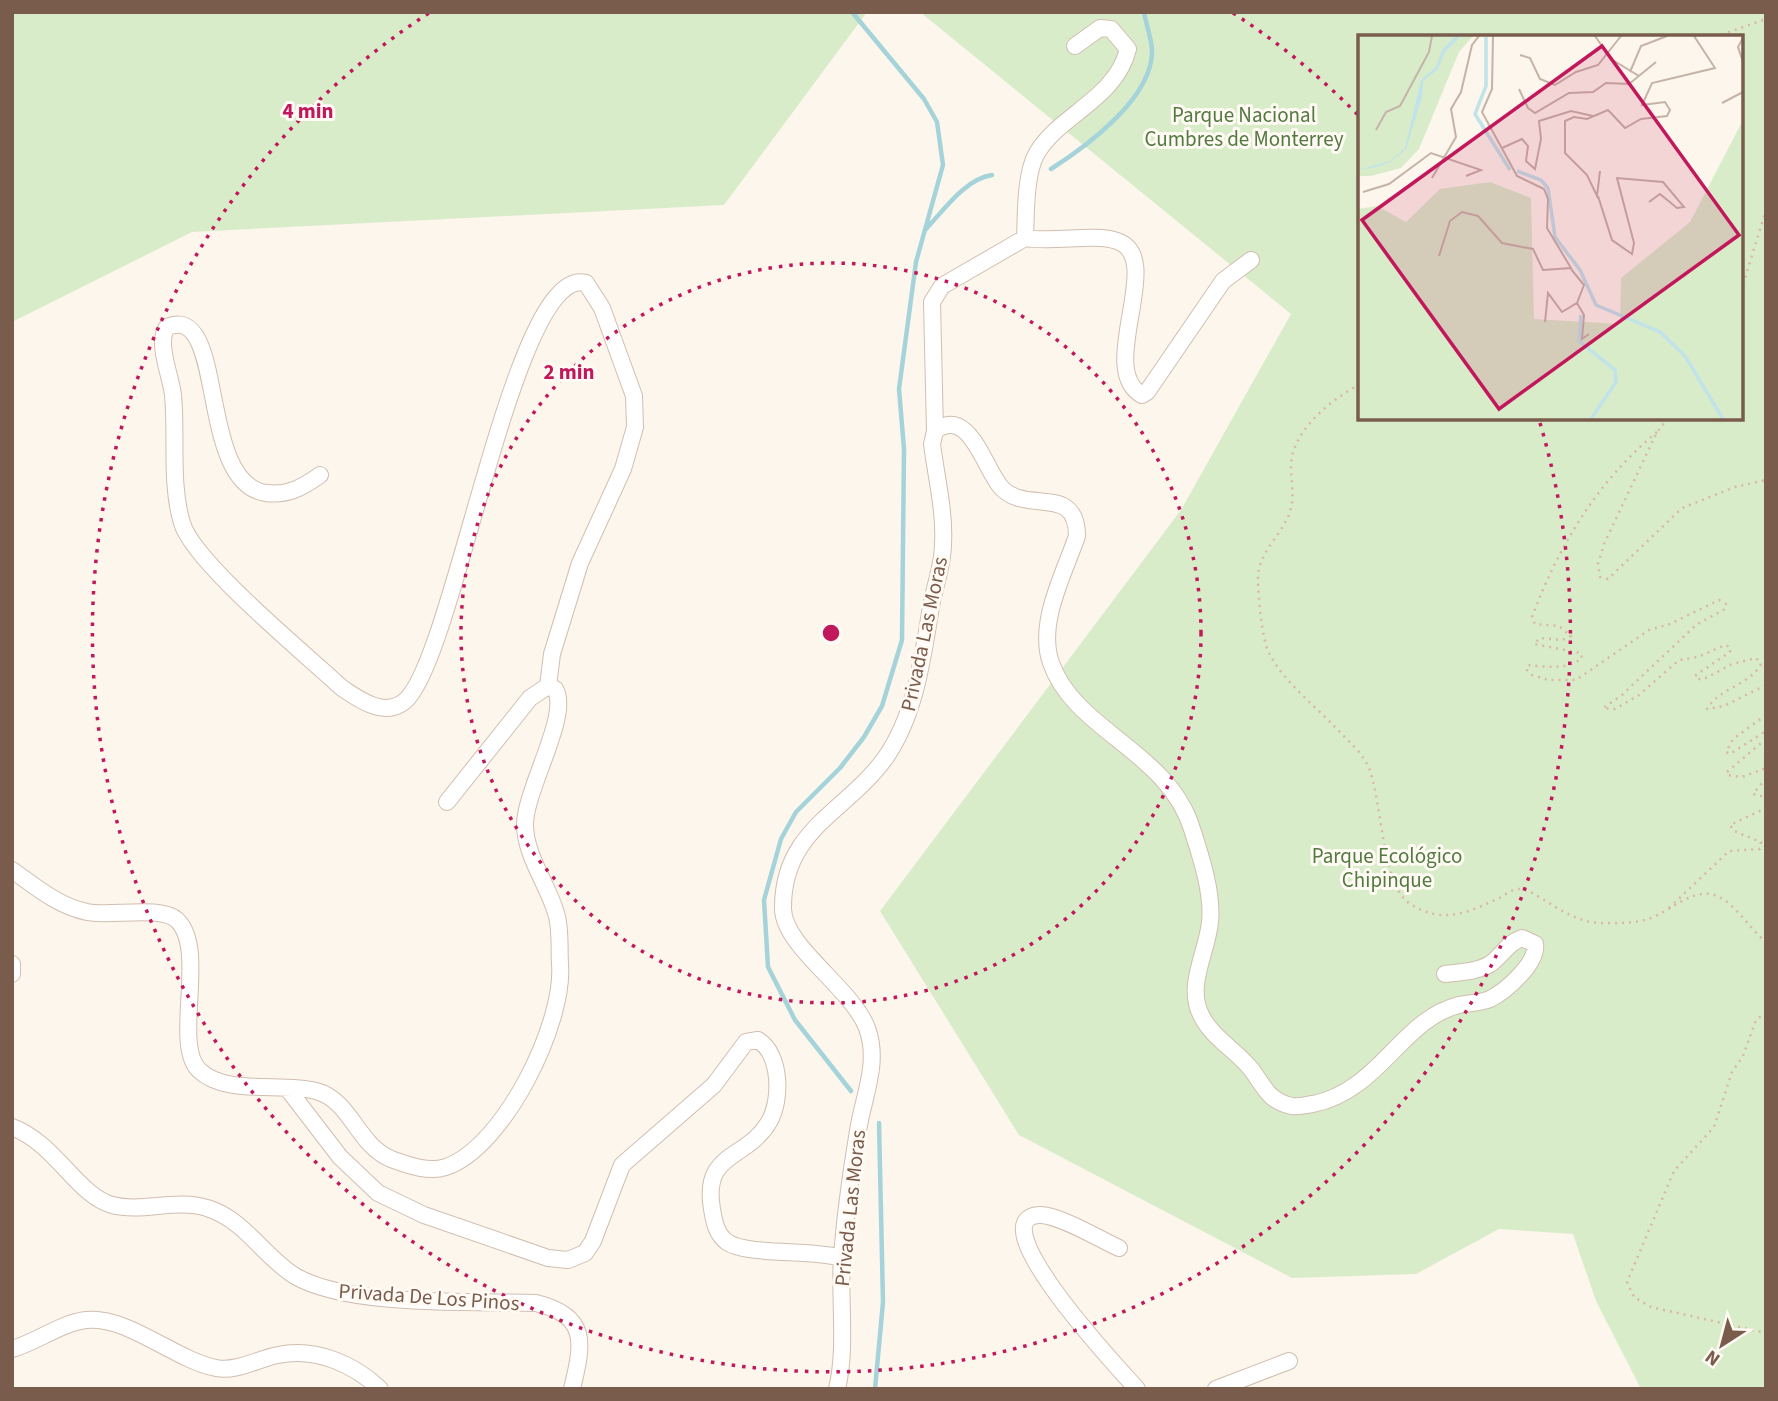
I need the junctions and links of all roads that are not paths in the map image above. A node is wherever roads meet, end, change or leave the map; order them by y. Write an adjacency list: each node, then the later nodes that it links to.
1 (1075, 46): 2 (street)
2 (1025, 238): 3 (street); 4 (street, Privada Las Moras)
3 (1251, 260)
4 (935, 431): 11 (street); 15 (street, Privada Las Moras)
5 (320, 475): 6 (street)
6 (548, 686): 7 (street); 12 (street)
7 (447, 802)
8 (12, 870): 12 (street)
9 (12, 964): 10 (street)
10 (12, 974)
11 (1445, 974)
12 (287, 1088): 15 (street)
13 (12, 1127): 19 (street, Privada De Los Pinos)
14 (1119, 1248): 21 (street)
15 (842, 1258): 20 (street, Privada Las Moras)
16 (12, 1349): 18 (street)
17 (1289, 1361): 22 (street)
18 (380, 1389)
19 (572, 1389)
20 (837, 1389)
21 (1137, 1389)
22 (1216, 1389)

